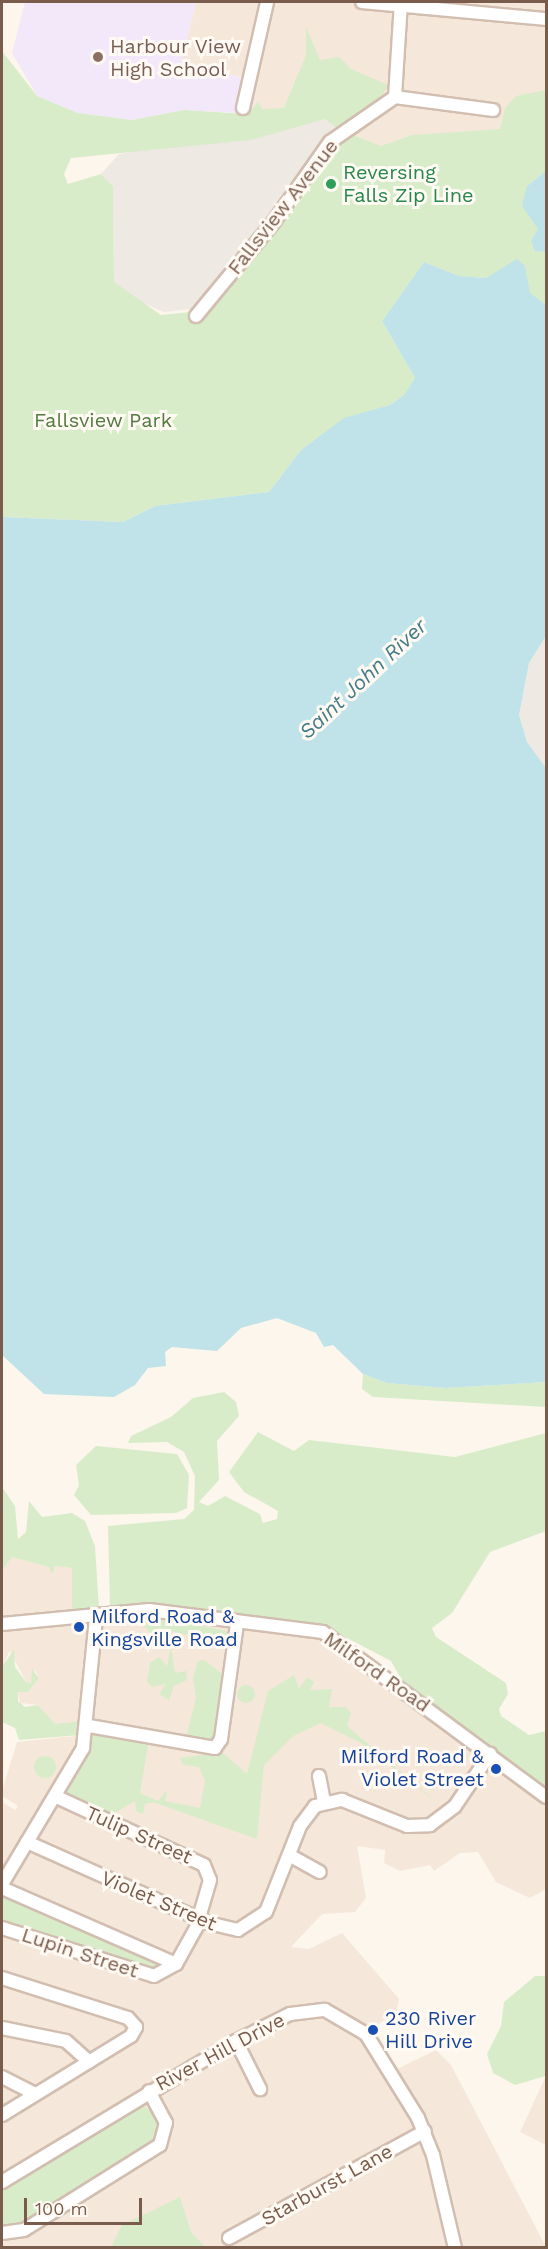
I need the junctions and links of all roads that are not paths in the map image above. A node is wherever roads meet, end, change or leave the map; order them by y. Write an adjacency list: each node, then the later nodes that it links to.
1 (267, 2): 6 (street)
2 (362, 2): 3 (street)
3 (401, 5): 4 (street); 5 (street)
4 (546, 19)
5 (395, 97): 7 (street); 8 (street, Fallsview Avenue)
6 (243, 108)
7 (493, 110)
8 (196, 316)
9 (96, 1617): 10 (street, Milford Road); 11 (street, Milford Road); 12 (street)
10 (2, 1624)
11 (237, 1624): 12 (street); 13 (street, Milford Road)
12 (89, 1726): 15 (street)
13 (490, 1754): 16 (street, Milford Road); 17 (street)
14 (319, 1776): 17 (street)
15 (55, 1796): 18 (street); 22 (street, Tulip Street)
16 (546, 1797)
17 (324, 1801): 19 (street, Violet Street)
18 (27, 1842): 21 (street); 22 (street, Violet Street)
19 (290, 1855): 20 (street); 22 (street, Violet Street)
20 (320, 1872)
21 (2, 1886): 24 (street)
22 (198, 1918): 24 (street)
23 (2, 1928): 24 (street, Lupin Street)
24 (176, 1964)
25 (2, 1978): 28 (street)
26 (2, 2028): 28 (street)
27 (236, 2041): 30 (street); 31 (street, River Hill Drive); 34 (street, River Hill Drive)
28 (89, 2062): 32 (street)
29 (2, 2078): 32 (street)
30 (260, 2089)
31 (149, 2091): 35 (street, River Hill Drive); 36 (street)
32 (35, 2094): 33 (street)
33 (2, 2115)
34 (424, 2132): 37 (street, Starburst Lane); 38 (street, River Hill Drive)
35 (2, 2182)
36 (2, 2233)
37 (229, 2238)
38 (455, 2247)

